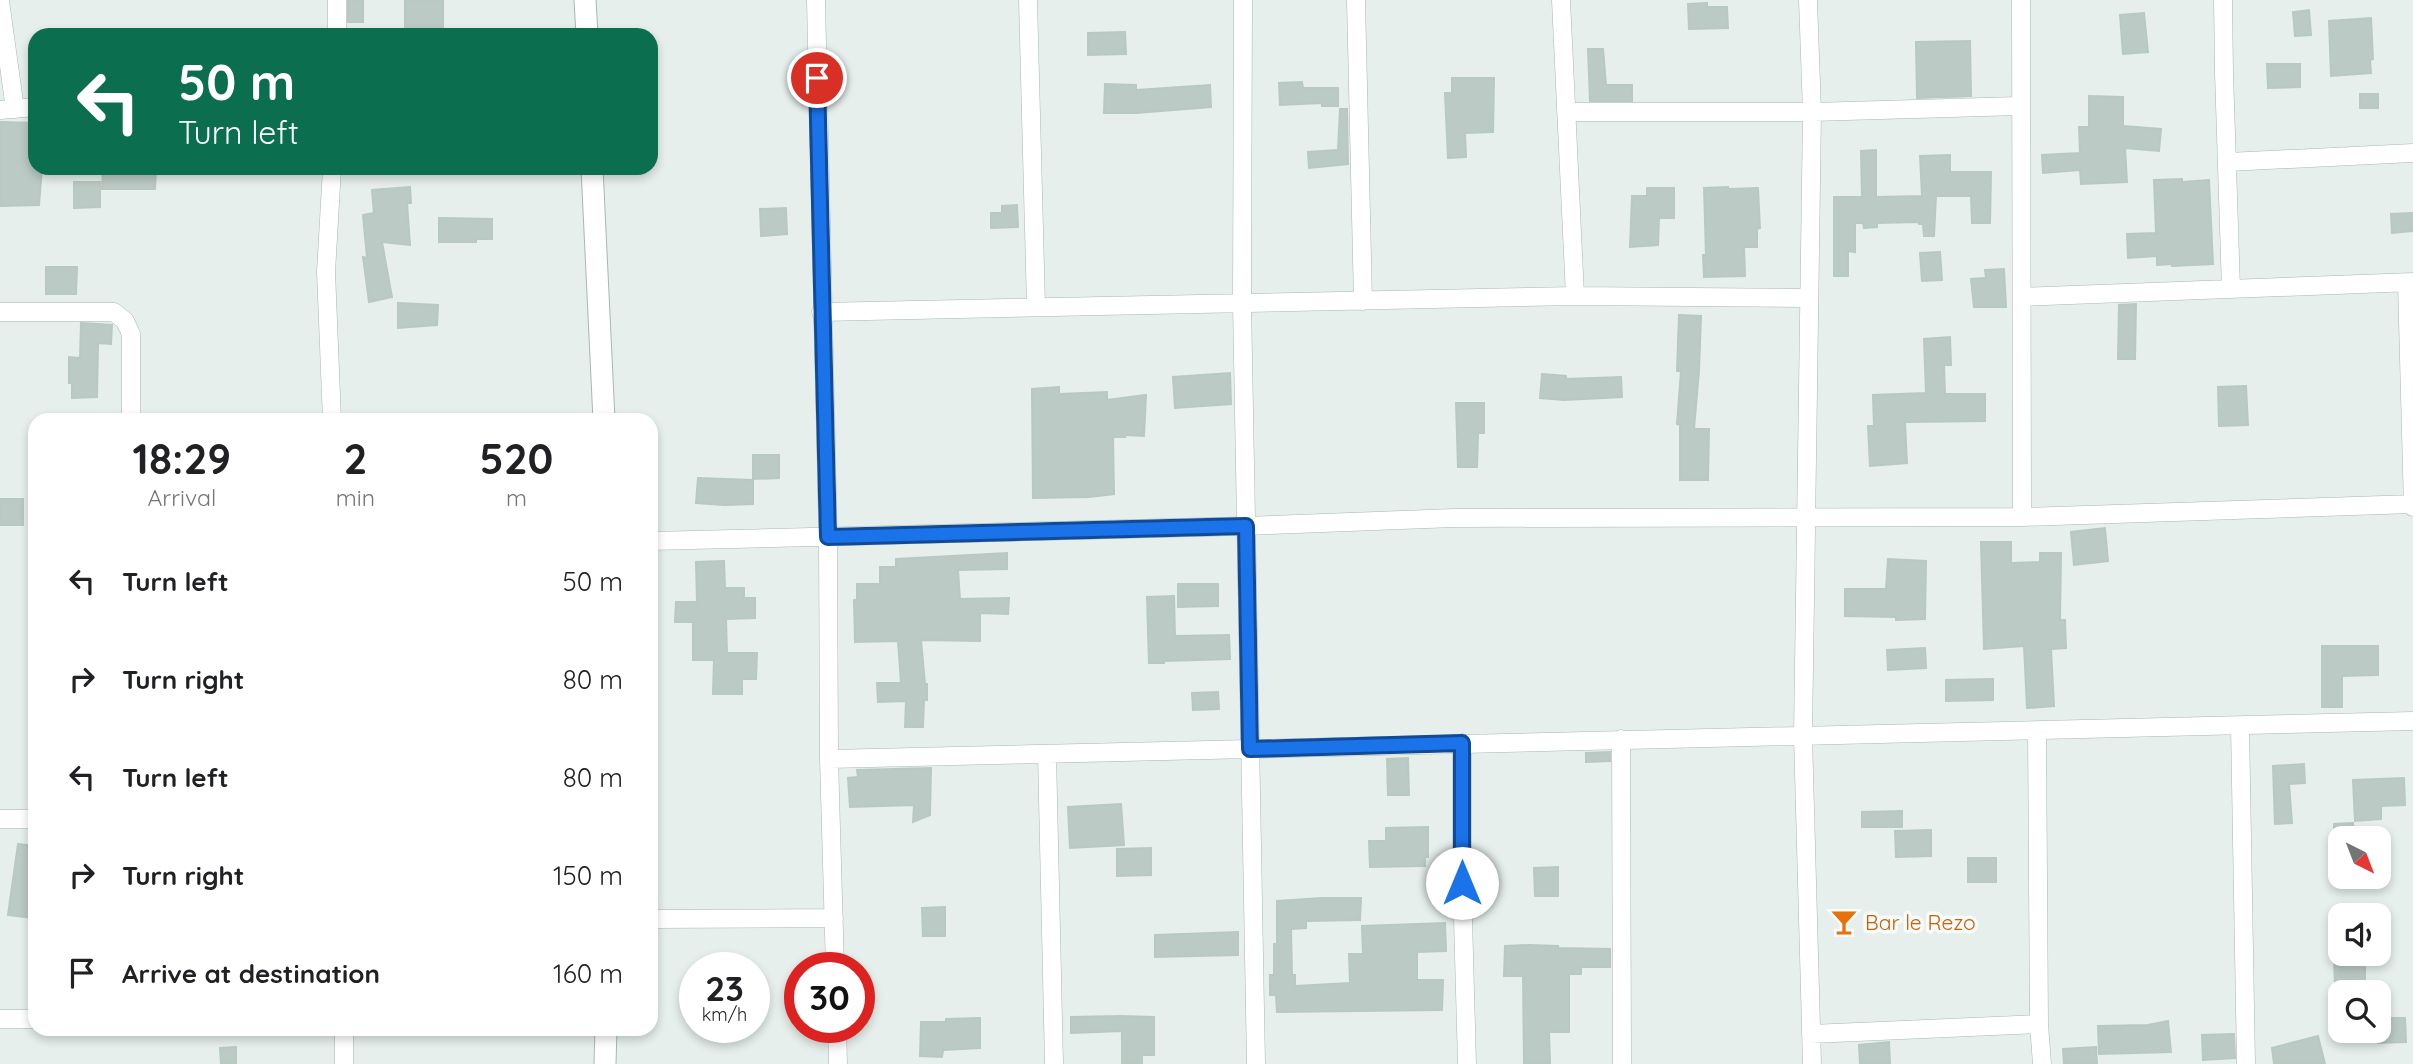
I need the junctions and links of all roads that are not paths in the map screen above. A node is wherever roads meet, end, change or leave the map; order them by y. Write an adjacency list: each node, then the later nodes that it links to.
1 (337, 0): 12 (street)
2 (585, 0): 13 (street)
3 (816, 0): 32 (street)
4 (1028, 0): 30 (street)
5 (1243, 0): 29 (street)
6 (1356, 0): 28 (street)
7 (1561, 0): 17 (street)
8 (1808, 0): 18 (street)
9 (2021, 0): 14 (street)
10 (2223, 0): 20 (street)
11 (0, 1): 16 (street)
12 (337, 28)
13 (587, 28)
14 (2020, 106): 18 (street); 26 (street)
15 (28, 108): 16 (street)
16 (7, 110)
17 (1566, 112): 18 (street); 25 (street)
18 (1812, 112): 27 (street)
19 (2413, 153): 20 (street)
20 (2228, 162): 24 (street)
21 (332, 175): 34 (street)
22 (592, 175): 35 (street)
23 (2410, 283): 24 (street); 36 (street)
24 (2231, 289): 26 (street)
25 (1575, 296): 27 (street); 28 (street)
26 (2022, 297): 37 (street)
27 (1808, 298): 38 (street)
28 (1363, 301): 29 (street)
29 (1242, 303): 30 (street); 39 (street)
30 (1036, 307): 32 (street)
31 (0, 312): 33 (street)
32 (821, 312): 40 (street)
33 (131, 413)
34 (332, 413)
35 (604, 413)
36 (2413, 505): 37 (street)
37 (2022, 517): 38 (street)
38 (1805, 519): 39 (street); 45 (street)
39 (1246, 526): 40 (street); 48 (street)
40 (828, 537): 41 (street); 50 (street)
41 (658, 541)
42 (2413, 721): 43 (street)
43 (2240, 726): 44 (street); 72 (street)
44 (2037, 732): 45 (street); 58 (street)
45 (1803, 737): 46 (street); 59 (street)
46 (1621, 739): 47 (street); 69 (street)
47 (1462, 743): 48 (street); 68 (street)
48 (1250, 749): 49 (street); 67 (street)
49 (1047, 754): 50 (street); 66 (street)
50 (829, 759): 53 (street)
51 (0, 819): 52 (street)
52 (28, 819)
53 (834, 918): 54 (street); 55 (street)
54 (658, 919)
55 (835, 952)
56 (28, 1018): 57 (street)
57 (0, 1019)
58 (2039, 1024): 59 (street); 71 (street)
59 (1811, 1034): 70 (street)
60 (344, 1036): 63 (street)
61 (606, 1036): 64 (street)
62 (837, 1043): 65 (street)
63 (344, 1064)
64 (605, 1064)
65 (838, 1064)
66 (1054, 1064)
67 (1256, 1064)
68 (1467, 1064)
69 (1622, 1064)
70 (1812, 1064)
71 (2042, 1064)
72 (2246, 1064)

